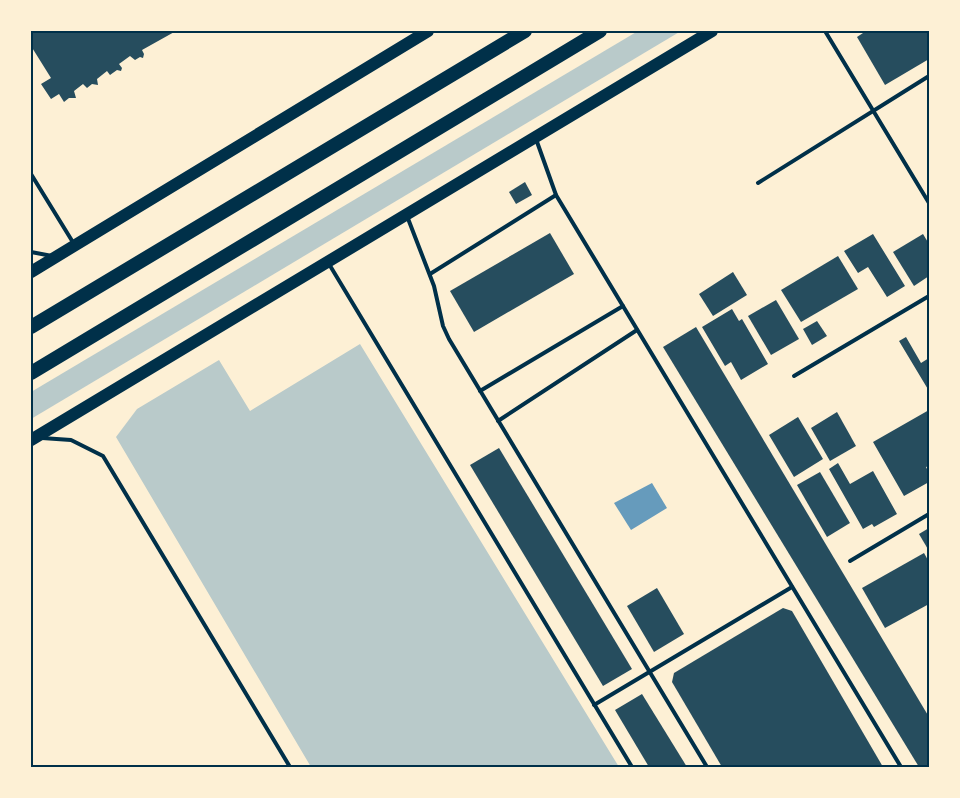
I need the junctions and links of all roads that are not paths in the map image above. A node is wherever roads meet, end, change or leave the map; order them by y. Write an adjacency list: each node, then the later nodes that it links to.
1 (428, 31): 14 (main road)
2 (525, 31): 22 (highway)
3 (600, 31): 24 (highway)
4 (712, 31): 8 (main road)
5 (824, 31): 7 (lane)
6 (929, 76): 7 (lane)
7 (873, 111): 10 (lane); 12 (lane)
8 (535, 137): 11 (lane); 13 (main road)
9 (31, 174): 14 (lane)
10 (758, 183)
11 (556, 195): 19 (lane); 21 (lane)
12 (929, 203)
13 (406, 215): 17 (main road); 19 (lane)
14 (76, 245): 16 (main road)
15 (31, 252): 16 (lane)
16 (56, 257): 18 (main road)
17 (327, 262): 28 (main road); 33 (lane)
18 (31, 272)
19 (430, 274): 26 (lane)
20 (929, 296): 25 (lane)
21 (623, 306): 23 (lane); 26 (lane)
22 (31, 328)
23 (637, 330): 27 (lane); 31 (lane)
24 (31, 373)
25 (794, 376)
26 (480, 391): 27 (lane)
27 (498, 420): 32 (lane)
28 (33, 438): 34 (lane)
29 (929, 514): 30 (lane)
30 (850, 561)
31 (792, 587): 32 (lane); 37 (lane)
32 (650, 672): 33 (lane); 36 (lane)
33 (594, 705): 35 (lane)
34 (290, 767)
35 (632, 767)
36 (707, 767)
37 (901, 767)

